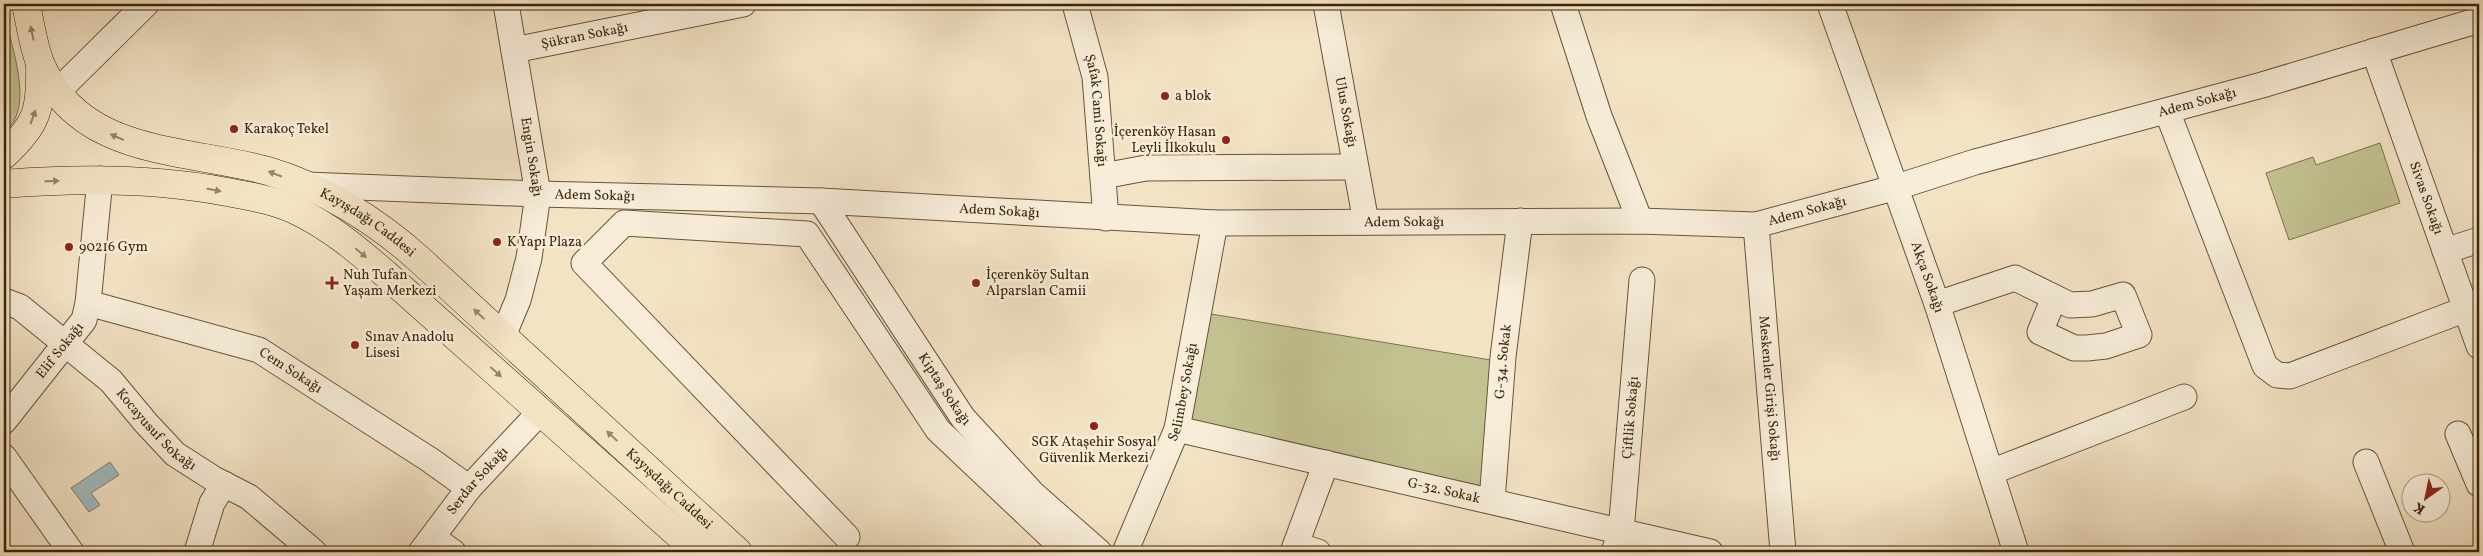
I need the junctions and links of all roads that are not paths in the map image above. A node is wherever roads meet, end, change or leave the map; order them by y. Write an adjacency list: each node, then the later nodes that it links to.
1 (26, 4): 12 (main road, Kayışdağı Caddesi, one-way to 1)
2 (146, 4): 13 (street)
3 (506, 4): 10 (street, Engin Sokağı)
4 (743, 4): 10 (street, Şükran Sokağı)
5 (1075, 4): 17 (street, Şafak Cami Sokağı)
6 (1326, 4): 28 (street, Ulus Sokağı)
7 (1563, 4): 26 (street)
8 (1830, 4): 21 (street, Akça Sokağı)
9 (2479, 20): 11 (street, Adem Sokağı)
10 (514, 50): 22 (street, Engin Sokağı)
11 (2374, 51): 14 (street, Adem Sokağı); 31 (street, Sivas Sokağı)
12 (40, 62): 13 (main road, Kayışdağı Caddesi); 15 (main road, Kayışdağı Caddesi, one-way to 12)
13 (56, 93): 20 (main road, Kayışdağı Caddesi, one-way to 13)
14 (2166, 111): 21 (street, Adem Sokağı); 37 (street)
15 (4, 155)
16 (1345, 167): 17 (street)
17 (1103, 176): 24 (street, Şafak Cami Sokağı)
18 (100, 179): 19 (main road, Kayışdağı Caddesi, one-way to 18); 35 (street, Elif Sokağı); 42 (main road, Kayışdağı Caddesi, one-way to 42)
19 (4, 184)
20 (301, 184): 22 (street, Adem Sokağı); 38 (main road, Kayışdağı Caddesi, one-way to 20)
21 (1897, 187): 29 (street, Adem Sokağı); 36 (street, Akça Sokağı)
22 (538, 194): 23 (street, Adem Sokağı); 38 (street, Engin Sokağı)
23 (821, 201): 24 (street, Adem Sokağı); 43 (street, Kiptaş Sokağı)
24 (1106, 218): 27 (street, Adem Sokağı)
25 (1520, 221): 26 (street, Adem Sokağı); 28 (street, Adem Sokağı); 55 (street, G-34. Sokak)
26 (1640, 221): 29 (street, Adem Sokağı)
27 (1216, 222): 28 (street, Adem Sokağı); 45 (street, Selimbey Sokağı)
28 (1366, 222)
29 (1756, 225): 69 (street, Meskenler Girişi Sokağı)
30 (2479, 240): 31 (street)
31 (2445, 251): 37 (street, Sivas Sokağı)
32 (1642, 280): 57 (street, Çiftlik Sokağı)
33 (2054, 298): 36 (street)
34 (4, 301): 39 (street, Kocayusuf Sokağı)
35 (88, 302): 39 (street, Elif Sokağı); 54 (street, Cem Sokağı)
36 (1937, 304): 51 (street, Akça Sokağı)
37 (2466, 310): 40 (street, Sivas Sokağı)
38 (503, 336): 64 (main road, Kayışdağı Caddesi, one-way to 38)
39 (67, 344): 44 (street, Elif Sokağı); 52 (street, Kocayusuf Sokağı)
40 (2479, 346)
41 (2184, 397): 51 (street)
42 (540, 412): 54 (street, Serdar Sokağı); 63 (main road, Kayışdağı Caddesi)
43 (963, 418): 46 (street); 66 (street, Kiptaş Sokağı)
44 (4, 421)
45 (1177, 429): 50 (street, G-32. Sokak); 67 (street, Selimbey Sokağı)
46 (938, 430): 56 (street); 65 (street)
47 (2458, 434): 53 (street)
48 (4, 457): 60 (street)
49 (2366, 462): 71 (street)
50 (1326, 463): 55 (street, G-32. Sokak); 59 (street)
51 (1991, 472): 70 (street, Akça Sokağı)
52 (224, 484): 61 (street); 62 (street, Kocayusuf Sokağı)
53 (2479, 484)
54 (469, 488): 58 (street, Serdar Sokağı)
55 (1492, 502): 57 (street, G-32. Sokak)
56 (847, 537)
57 (1618, 542): 68 (street, G-32. Sokak)
58 (436, 547)
59 (1302, 550)
60 (71, 552)
61 (197, 552)
62 (314, 552)
63 (698, 552)
64 (738, 552)
65 (1067, 552)
66 (1099, 552)
67 (1125, 552)
68 (1710, 552)
69 (1783, 552)
70 (2016, 552)
71 (2402, 552)

